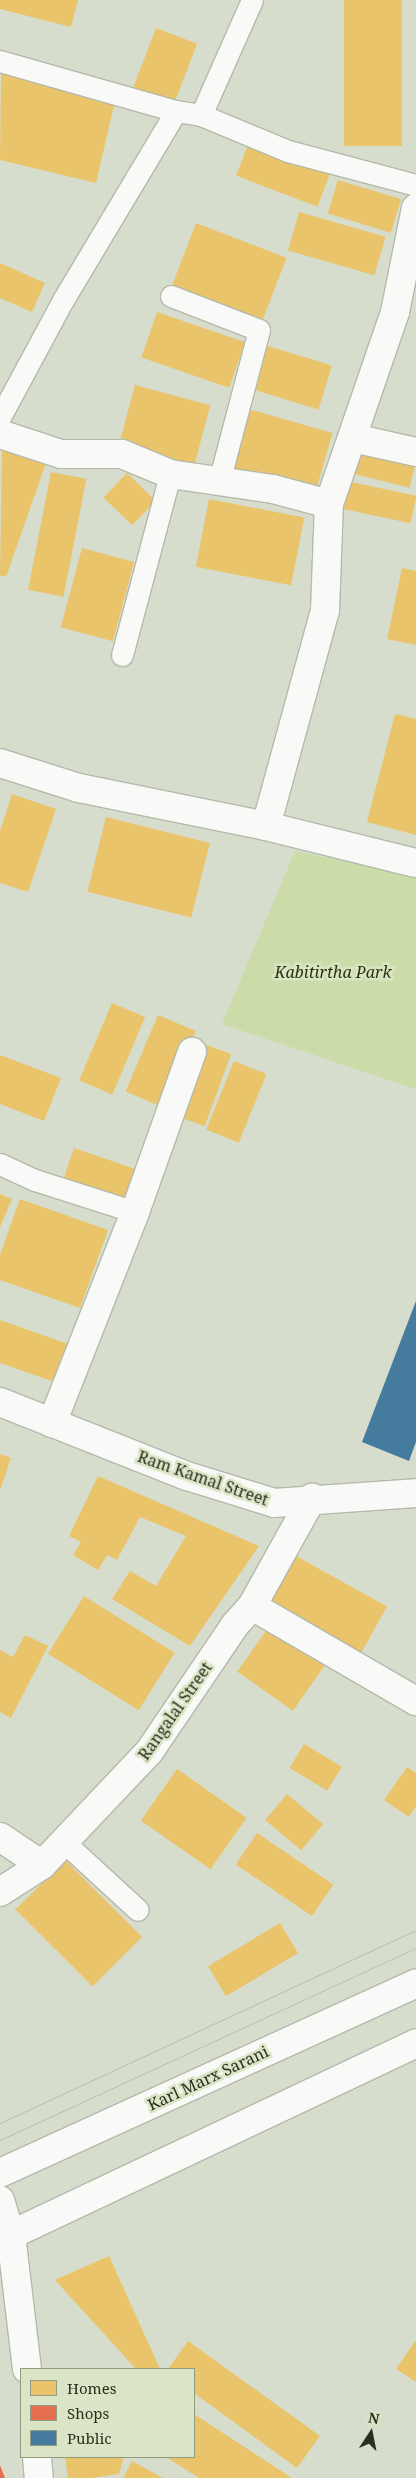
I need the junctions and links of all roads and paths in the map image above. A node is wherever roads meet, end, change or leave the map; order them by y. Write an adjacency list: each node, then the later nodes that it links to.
1 (252, 0): 4 (lane)
2 (0, 61): 3 (lane)
3 (176, 111): 4 (lane); 8 (lane)
4 (202, 115): 5 (lane)
5 (416, 185)
6 (416, 208): 10 (street)
7 (171, 296): 13 (lane)
8 (0, 417)
9 (0, 434): 12 (street)
10 (353, 438): 11 (street); 14 (street)
11 (416, 452)
12 (170, 474): 13 (street); 15 (lane)
13 (218, 481): 14 (street)
14 (329, 504): 17 (street)
15 (122, 655)
16 (0, 763): 17 (street)
17 (266, 826): 18 (street)
18 (416, 863)
19 (192, 1052): 21 (street)
20 (0, 1164): 21 (lane)
21 (135, 1212): 23 (street)
22 (0, 1402): 23 (street, Ram Kamal Street)
23 (52, 1423): 25 (street, Ram Kamal Street)
24 (416, 1493): 25 (street, Ram Kamal Street)
25 (312, 1498): 26 (street, Rangalal Street)
26 (252, 1606): 27 (street); 29 (street, Rangalal Street)
27 (416, 1701)
28 (0, 1837): 30 (street)
29 (64, 1842): 30 (street, Rangalal Street); 32 (lane)
30 (42, 1865): 31 (street, Rangalal Street)
31 (0, 1892)
32 (138, 1910)
33 (416, 1983): 35 (street, Karl Marx Sarani)
34 (416, 2042): 37 (street)
35 (0, 2173)
36 (0, 2200): 37 (street)
37 (6, 2237): 38 (street)
38 (27, 2368)
39 (37, 2458): 40 (street)
40 (40, 2478)

